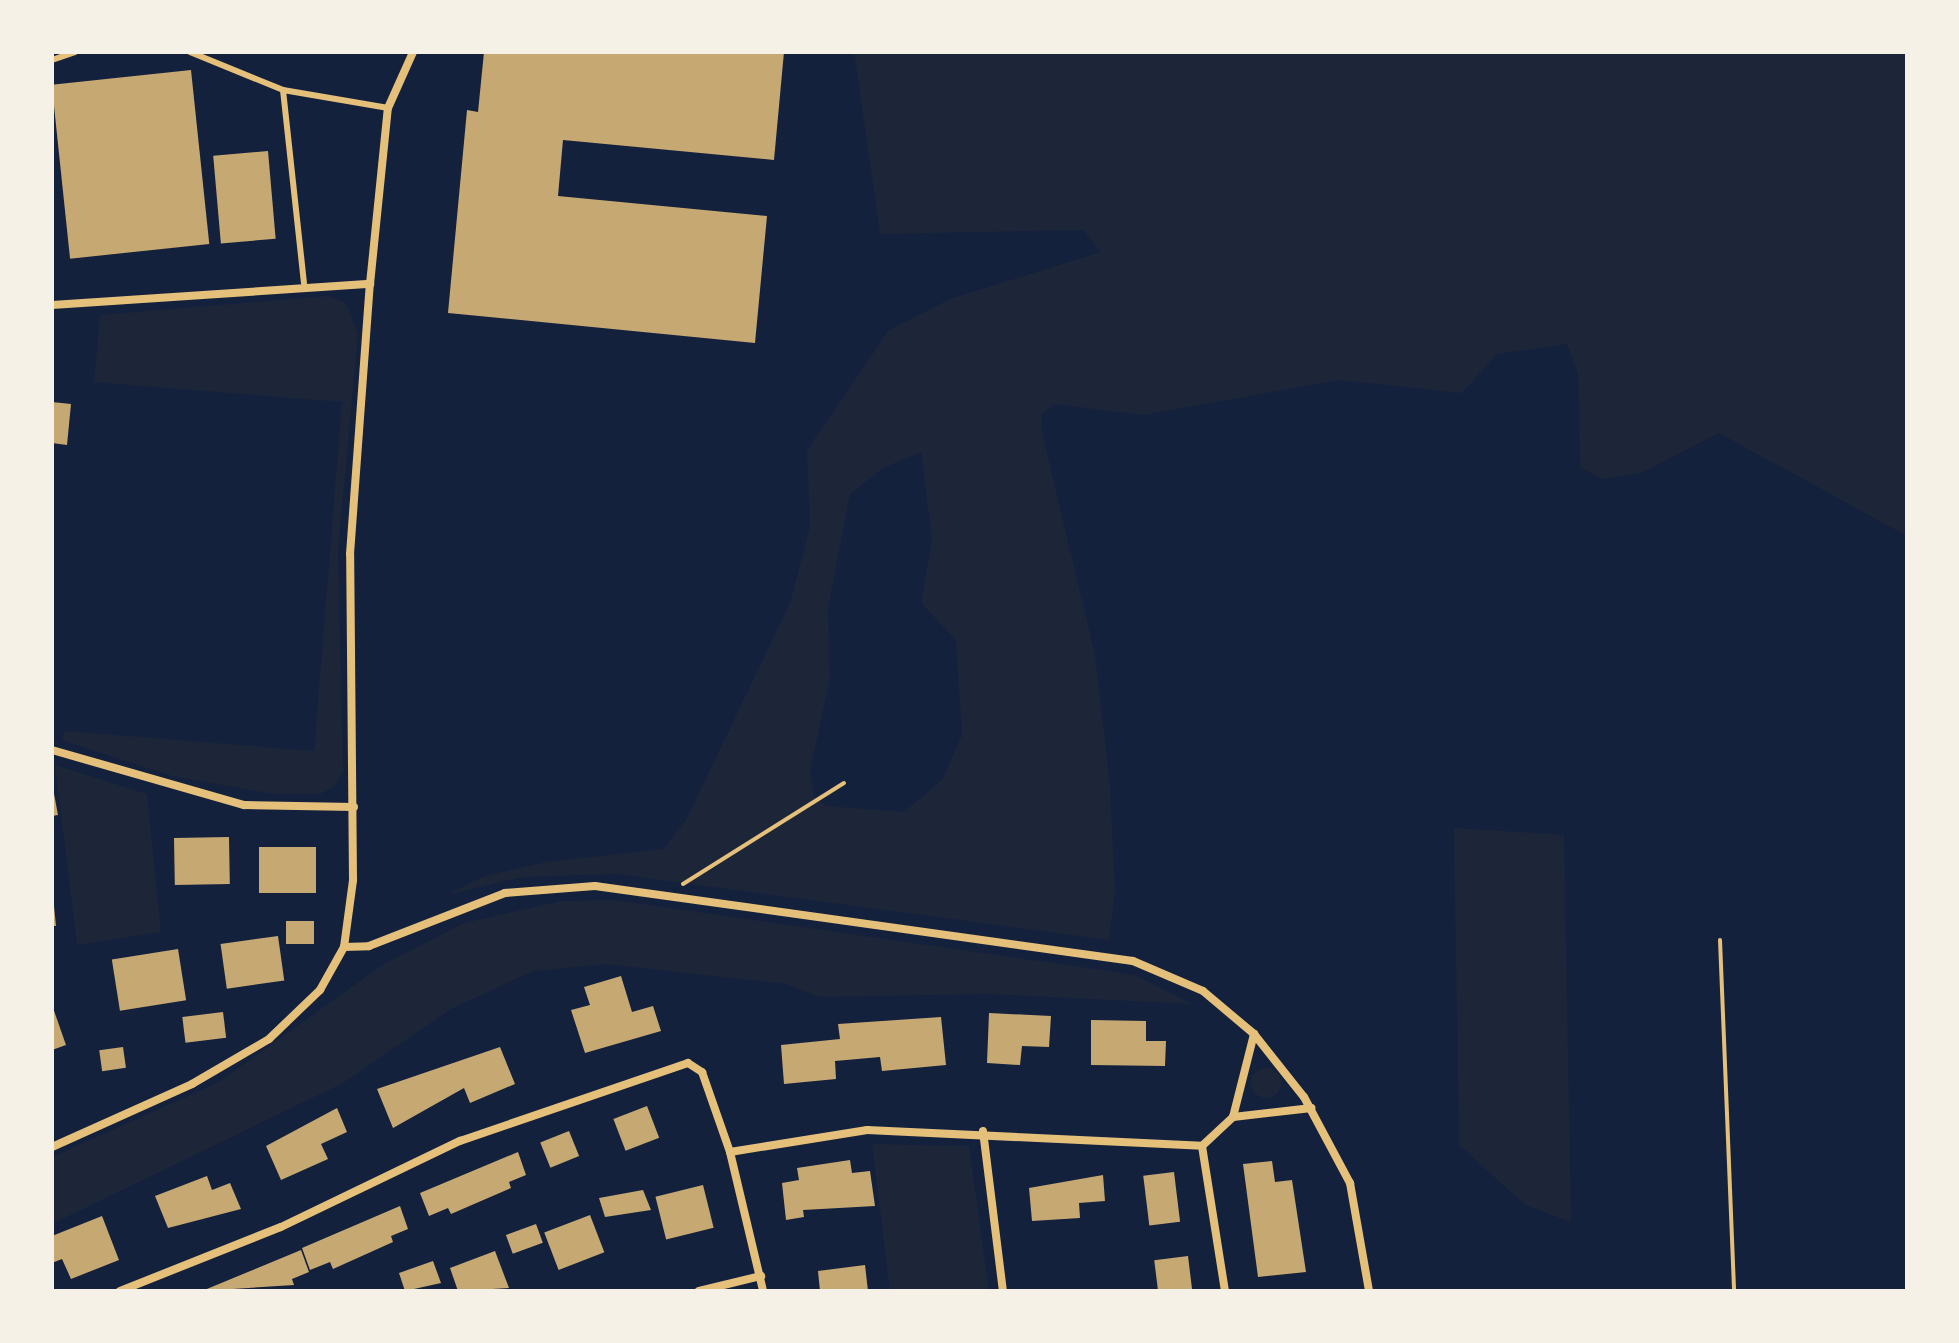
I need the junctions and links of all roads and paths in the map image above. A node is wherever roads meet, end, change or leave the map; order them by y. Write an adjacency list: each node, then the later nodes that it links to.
1 (75, 52): 4 (lane)
2 (190, 52): 5 (lane)
3 (413, 52): 6 (street)
4 (52, 60)
5 (283, 90): 6 (lane); 7 (lane)
6 (388, 108): 8 (street)
7 (304, 283): 8 (street); 9 (street)
8 (370, 284): 12 (street)
9 (52, 305)
10 (52, 750): 12 (street)
11 (844, 783): 13 (path)
12 (354, 807): 15 (street)
13 (674, 895): 15 (street); 16 (street)
14 (1720, 940): 30 (path)
15 (344, 947): 21 (street)
16 (1254, 1034): 17 (street); 18 (street)
17 (1311, 1108): 18 (street); 29 (street)
18 (1233, 1117): 20 (street)
19 (983, 1131): 20 (street); 22 (street); 27 (street)
20 (1202, 1146): 28 (street)
21 (52, 1147)
22 (730, 1152): 23 (street); 24 (street)
23 (761, 1276): 25 (street); 26 (street)
24 (120, 1291)
25 (699, 1291)
26 (763, 1291)
27 (1003, 1291)
28 (1225, 1291)
29 (1369, 1291)
30 (1734, 1291)

